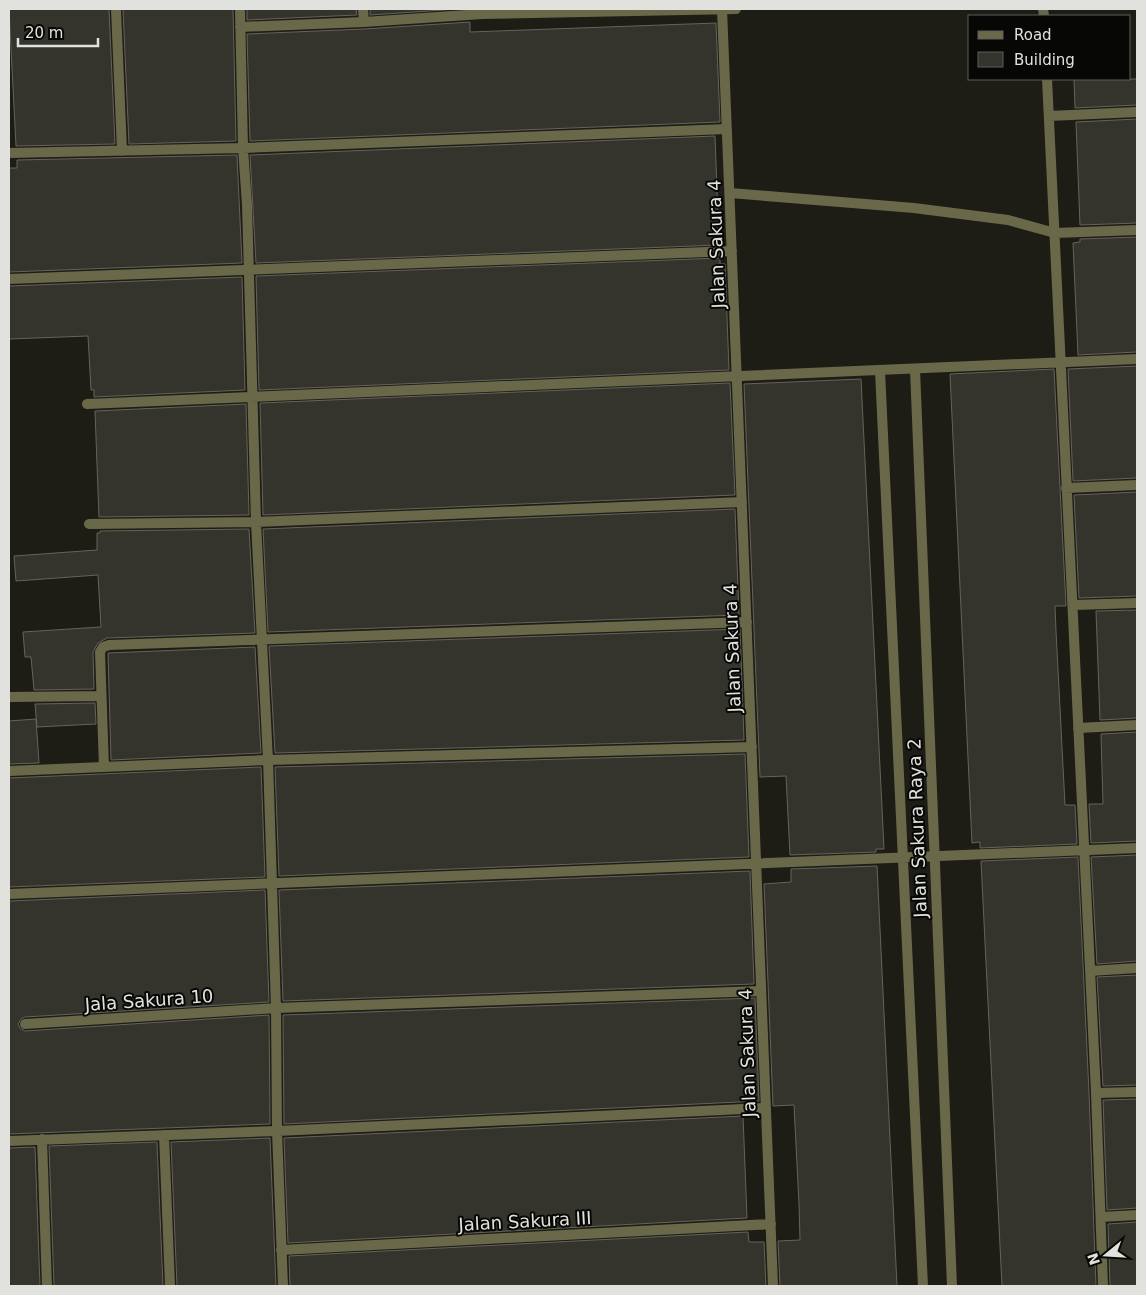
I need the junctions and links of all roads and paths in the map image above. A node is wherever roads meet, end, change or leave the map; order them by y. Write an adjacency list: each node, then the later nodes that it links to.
1 (116, 9): 15 (street)
2 (240, 9): 9 (street)
3 (363, 9): 8 (street)
4 (722, 9): 5 (street); 6 (street); 13 (street, Jalan Sakura 4)
5 (736, 9)
6 (604, 10): 7 (street)
7 (482, 12): 8 (street)
8 (364, 22): 9 (street)
9 (240, 27): 14 (street)
10 (1047, 80): 12 (street)
11 (1137, 112): 12 (street)
12 (1049, 116): 19 (street)
13 (727, 129): 14 (street); 17 (street, Jalan Sakura 4)
14 (243, 148): 15 (street); 21 (street)
15 (122, 151): 16 (street)
16 (9, 153)
17 (730, 192): 19 (street); 20 (street, Jalan Sakura 4)
18 (1137, 230): 19 (street)
19 (1055, 233): 24 (street)
20 (732, 251): 21 (street); 27 (street, Jalan Sakura 4)
21 (248, 270): 22 (street); 28 (street)
22 (9, 279)
23 (1137, 359): 24 (street)
24 (1060, 363): 25 (street); 31 (street)
25 (915, 369): 26 (street); 49 (street, Jalan Sakura Raya 2)
26 (880, 370): 27 (street); 50 (street, Jalan Sakura Raya 2)
27 (737, 377): 28 (street); 32 (street, Jalan Sakura 4)
28 (253, 396): 29 (street); 33 (street)
29 (87, 404)
30 (1137, 485): 31 (street)
31 (1066, 488): 36 (street)
32 (742, 502): 33 (street); 37 (street, Jalan Sakura 4)
33 (256, 522): 34 (street); 38 (street)
34 (89, 524)
35 (1137, 603): 36 (street)
36 (1073, 606): 42 (street)
37 (747, 622): 38 (street); 43 (street, Jalan Sakura 4)
38 (262, 640): 39 (street); 44 (street)
39 (101, 696): 40 (street); 45 (street)
40 (9, 697)
41 (1137, 725): 42 (street)
42 (1078, 728): 48 (street)
43 (752, 747): 44 (street); 51 (street, Jalan Sakura 4)
44 (268, 760): 45 (street); 52 (street)
45 (104, 767): 46 (street)
46 (9, 771)
47 (1137, 848): 48 (street)
48 (1084, 850): 49 (street); 55 (street)
49 (935, 856): 50 (street); 75 (street, Jalan Sakura Raya 2)
50 (903, 858): 51 (street); 74 (street, Jalan Sakura Raya 2)
51 (756, 864): 52 (street); 56 (street, Jalan Sakura 4)
52 (271, 883): 53 (street); 57 (street)
53 (9, 894)
54 (1137, 968): 55 (street)
55 (1090, 970): 60 (street)
56 (761, 991): 57 (street, Jala Sakura 10); 61 (street, Jalan Sakura 4)
57 (276, 1008): 58 (street, Jala Sakura 10); 62 (street)
58 (25, 1024)
59 (1137, 1092): 60 (street)
60 (1096, 1093): 67 (street)
61 (766, 1108): 62 (street); 68 (street, Jalan Sakura 4)
62 (277, 1131): 63 (street); 69 (street)
63 (164, 1136): 64 (street); 71 (street)
64 (42, 1139): 65 (street); 70 (street)
65 (9, 1141)
66 (1137, 1215): 67 (street)
67 (1101, 1217): 76 (street)
68 (771, 1224): 69 (street, Jalan Sakura III); 73 (street, Jalan Sakura 4)
69 (282, 1250): 72 (street)
70 (47, 1286)
71 (170, 1286)
72 (283, 1286)
73 (773, 1286)
74 (923, 1286)
75 (952, 1286)
76 (1103, 1286)

